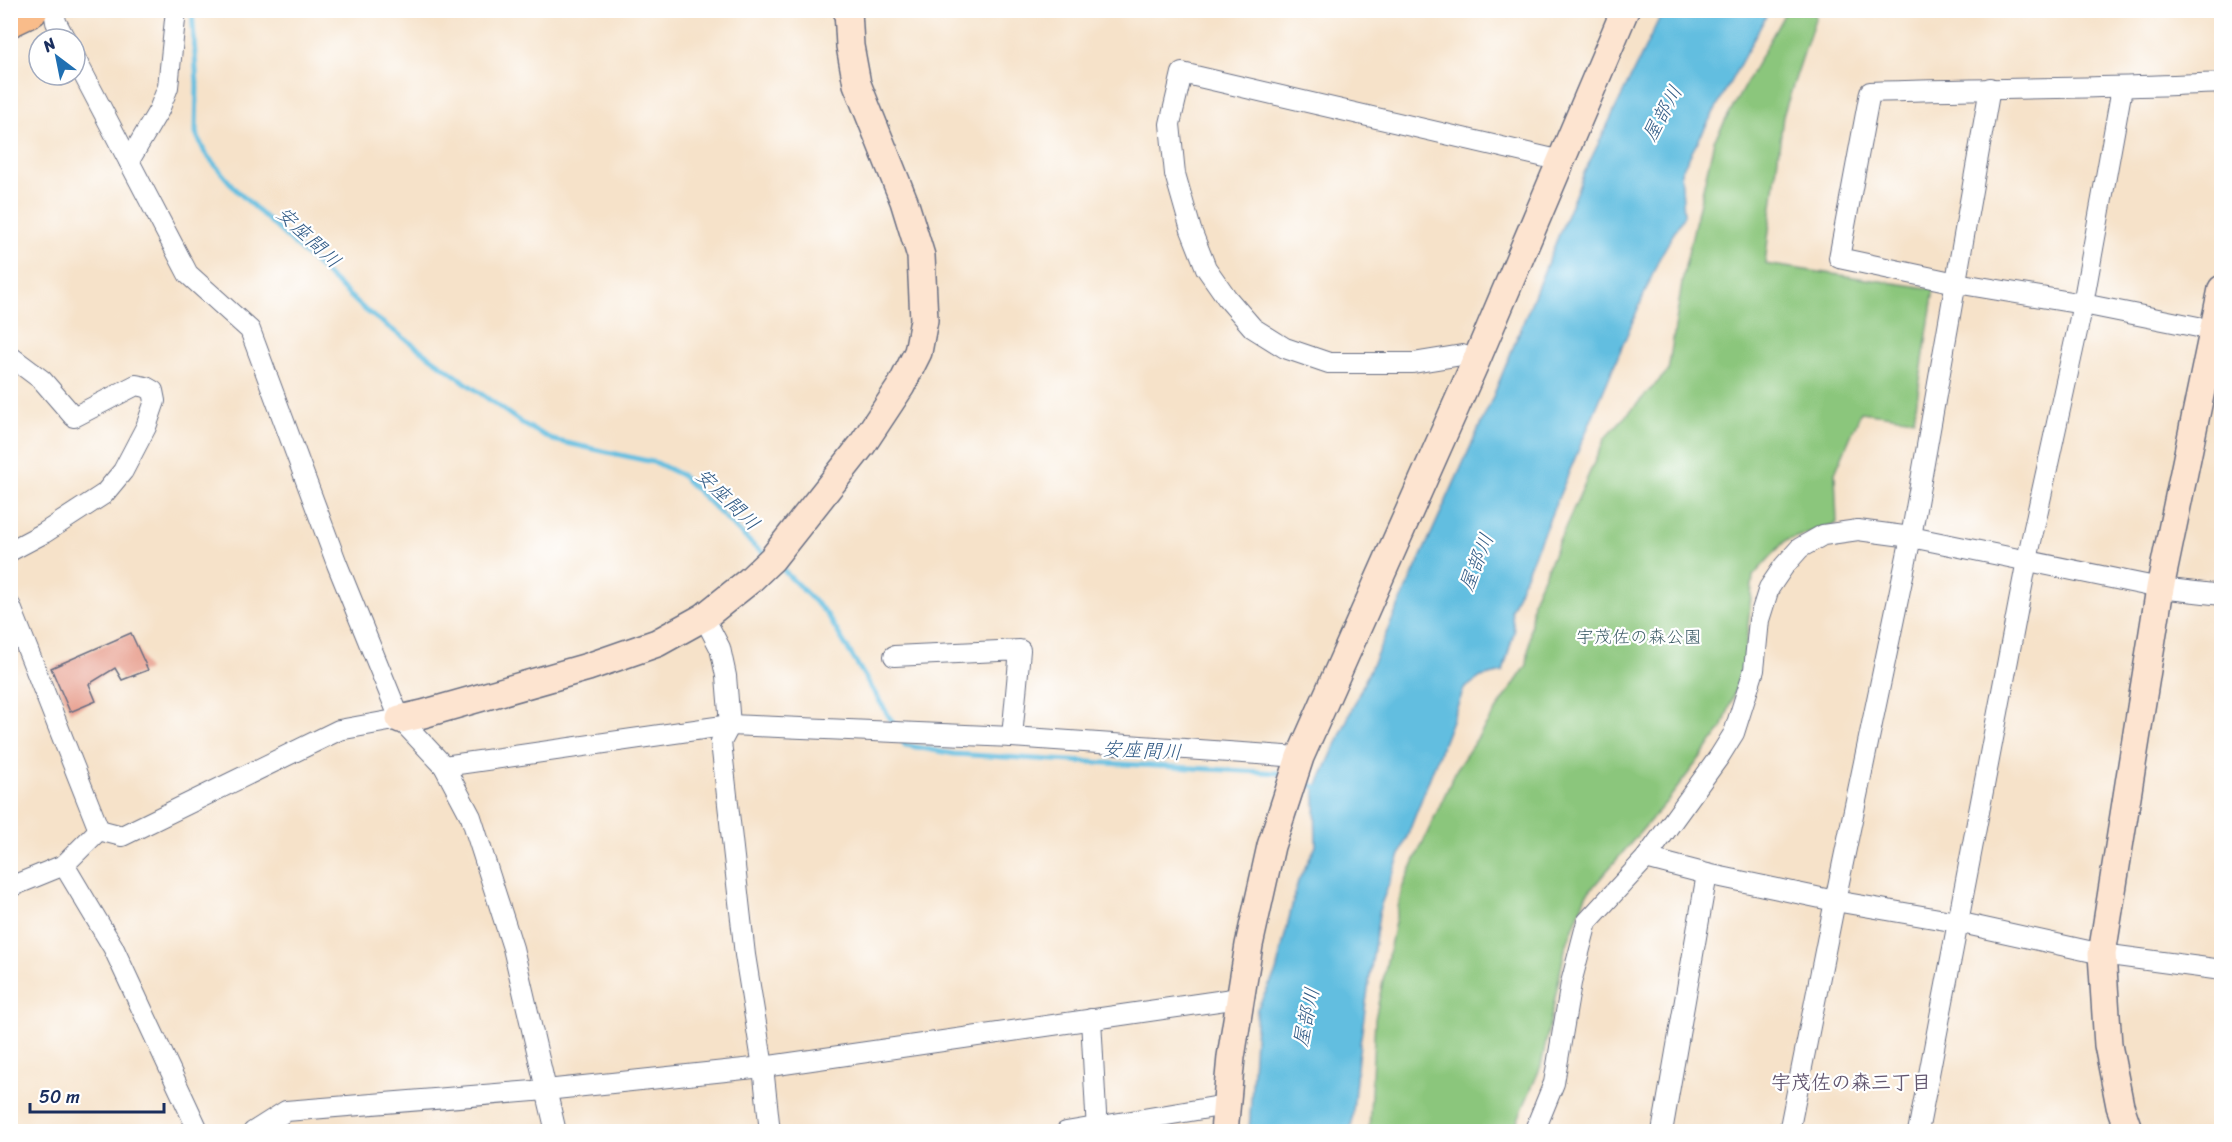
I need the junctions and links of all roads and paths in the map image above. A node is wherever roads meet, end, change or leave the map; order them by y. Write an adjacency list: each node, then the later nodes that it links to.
1 (31, 10): 6 (highway)
2 (54, 10): 7 (street)
3 (176, 10): 13 (street)
4 (848, 10): 26 (street)
5 (1625, 10): 12 (street)
6 (10, 20)
7 (59, 27)
8 (87, 81): 13 (street)
9 (2222, 83): 11 (street)
10 (1990, 88): 11 (street); 14 (street); 14 (street)
11 (2122, 88): 16 (street)
12 (1562, 160): 19 (street); 19 (street)
13 (129, 161): 28 (street)
14 (1956, 283): 16 (street); 20 (street)
15 (2222, 289): 17 (street)
16 (2083, 304): 17 (street); 22 (street)
17 (2217, 329): 23 (street)
18 (10, 356): 21 (street)
19 (1476, 361): 31 (street)
20 (1911, 537): 22 (street); 34 (street); 38 (street)
21 (10, 551)
22 (2027, 560): 23 (street); 39 (street)
23 (2160, 588): 24 (street); 40 (street)
24 (2222, 595)
25 (12, 614): 33 (street)
26 (704, 617): 28 (street); 29 (street)
27 (894, 656): 30 (street)
28 (400, 719): 32 (street); 33 (street)
29 (730, 725): 30 (street); 32 (street); 44 (street)
30 (1012, 737): 31 (street)
31 (1300, 757): 42 (street)
32 (444, 766): 45 (street)
33 (99, 830): 35 (street)
34 (1646, 858): 36 (street); 54 (street)
35 (64, 865): 37 (street); 48 (street)
36 (1707, 874): 38 (street); 55 (street)
37 (10, 887)
38 (1834, 901): 39 (street); 56 (street)
39 (1957, 922): 40 (street); 57 (street)
40 (2102, 954): 41 (street); 58 (street)
41 (2222, 970)
42 (1239, 998): 43 (street); 46 (street)
43 (1091, 1019): 44 (street); 47 (street)
44 (763, 1067): 45 (street); 51 (street)
45 (546, 1090): 49 (street); 50 (street)
46 (1226, 1105): 47 (street); 53 (street)
47 (1097, 1129): 52 (street)
48 (199, 1131)
49 (253, 1131)
50 (556, 1131)
51 (770, 1131)
52 (1066, 1131)
53 (1224, 1131)
54 (1533, 1131)
55 (1662, 1131)
56 (1790, 1131)
57 (1918, 1131)
58 (2129, 1131)

